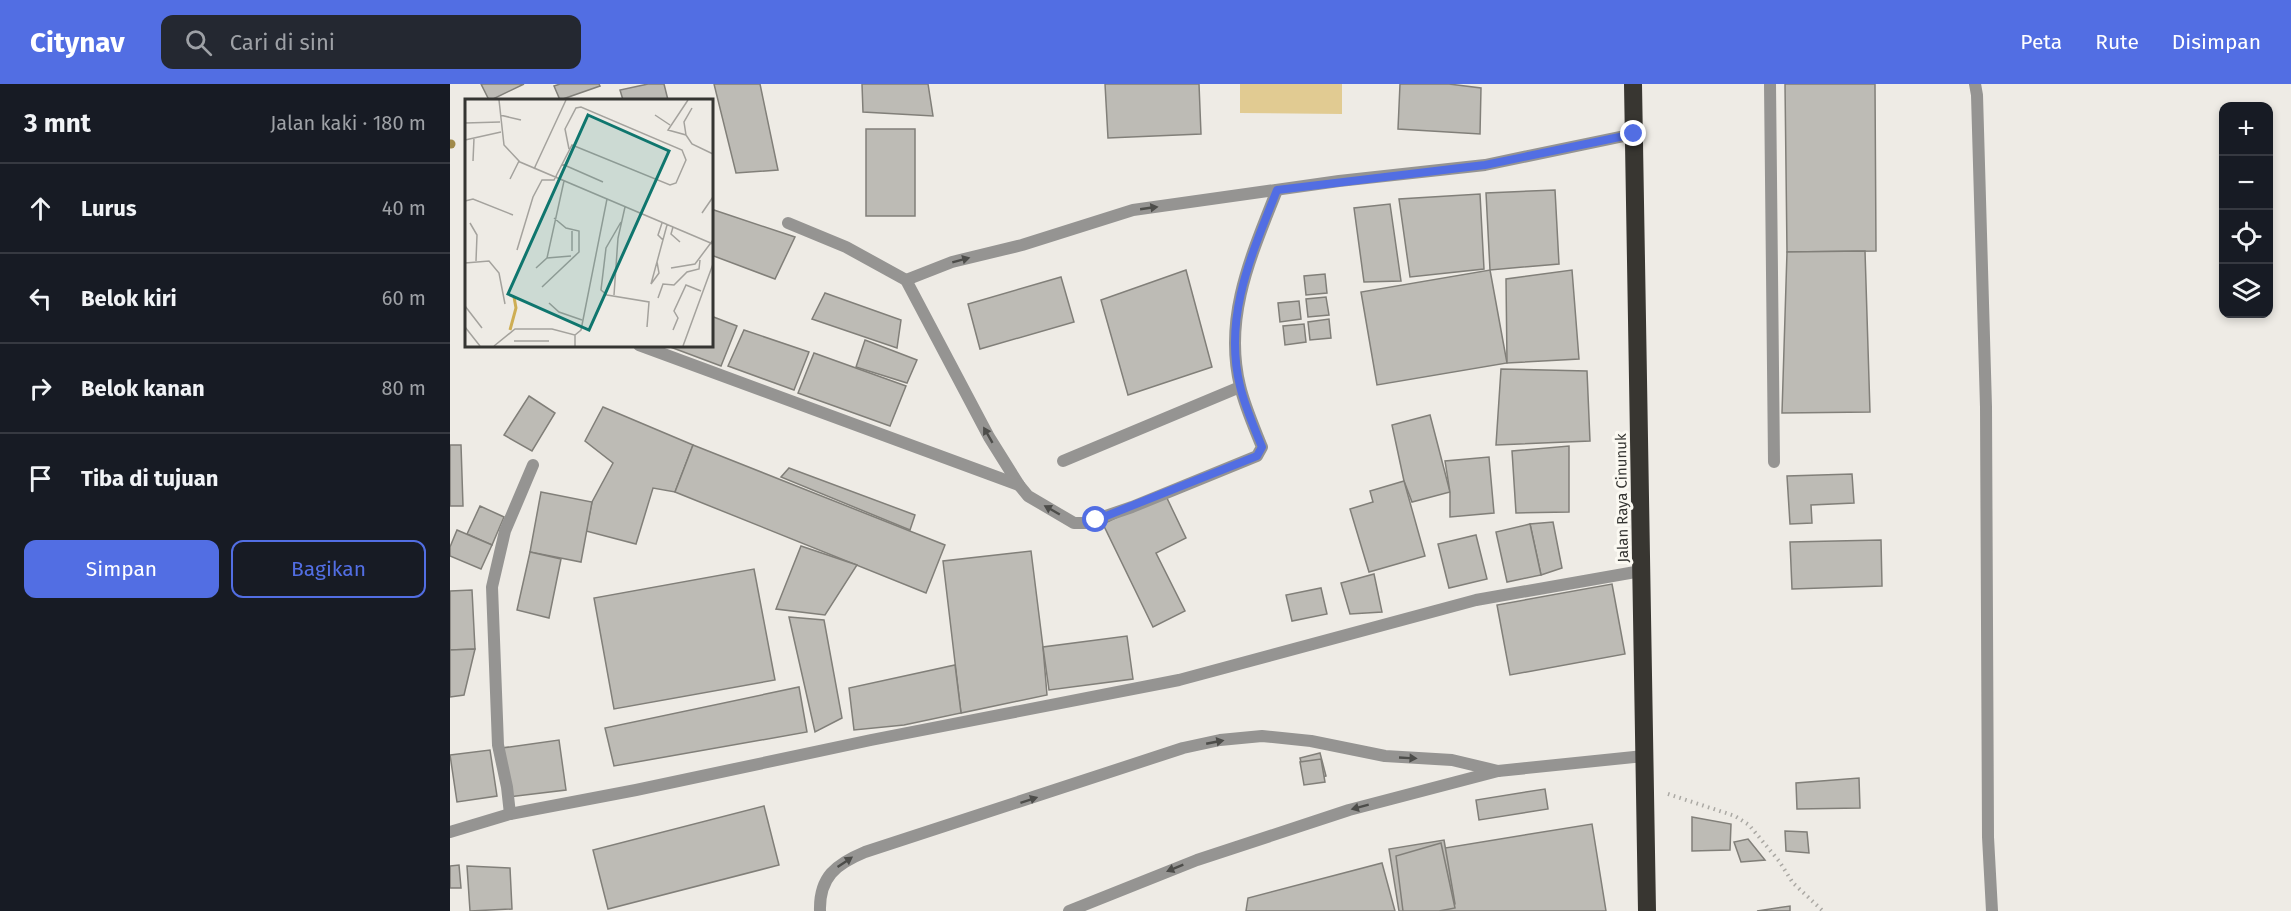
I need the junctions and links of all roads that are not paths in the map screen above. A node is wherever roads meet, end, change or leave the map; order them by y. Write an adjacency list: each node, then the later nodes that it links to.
1 (1633, 84): 4 (highway, Jalan Raya Cinunuk)
2 (1770, 84): 11 (street)
3 (1975, 84): 22 (street)
4 (1634, 134): 5 (street); 14 (highway, Jalan Raya Cinunuk)
5 (1277, 190): 7 (street, one-way to 5); 9 (street)
6 (788, 223): 7 (street)
7 (906, 280): 13 (street, one-way to 7)
8 (642, 346): 13 (street)
9 (1240, 387): 10 (street); 13 (street, one-way to 13)
10 (1063, 461)
11 (1774, 462)
12 (533, 465): 17 (street)
13 (1019, 485)
14 (1641, 571): 15 (highway, Jalan Raya Cinunuk); 17 (street)
15 (1644, 756): 16 (street); 21 (highway, Jalan Raya Cinunuk)
16 (1498, 771): 19 (street, one-way to 16); 20 (street, one-way to 20)
17 (510, 814): 18 (street)
18 (450, 832)
19 (820, 911)
20 (1069, 911)
21 (1647, 911)
22 (1992, 911)

